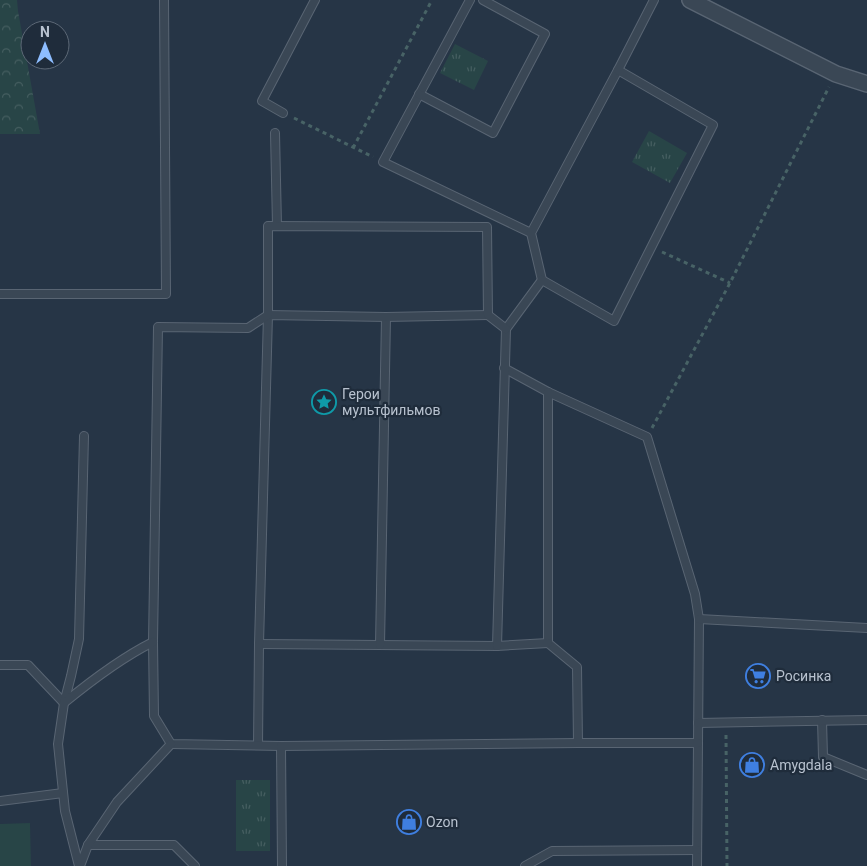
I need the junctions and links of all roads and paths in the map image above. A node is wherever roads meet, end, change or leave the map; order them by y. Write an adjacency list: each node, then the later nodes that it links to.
1 (164, 0): 23 (lane)
2 (315, 0): 12 (lane)
3 (432, 0): 14 (path)
4 (470, 0): 11 (lane)
5 (483, 0): 11 (lane)
6 (654, 0): 8 (lane)
7 (690, 0): 9 (street)
8 (618, 70): 19 (lane); 20 (lane)
9 (836, 74): 10 (street); 22 (path)
10 (867, 84)
11 (420, 94): 15 (lane)
12 (283, 113): 14 (path)
13 (275, 133): 17 (lane)
14 (353, 148): 15 (path)
15 (383, 162): 16 (lane)
16 (492, 215): 18 (lane); 19 (lane)
17 (277, 226): 18 (lane); 24 (lane)
18 (487, 227): 25 (lane)
19 (531, 233): 21 (lane)
20 (651, 247): 21 (lane); 22 (path)
21 (542, 280): 27 (lane)
22 (730, 283): 31 (path)
23 (0, 294)
24 (268, 315): 26 (lane); 34 (lane); 36 (lane)
25 (488, 315): 26 (lane); 27 (lane)
26 (386, 317): 37 (lane)
27 (506, 329): 28 (lane)
28 (504, 368): 29 (lane); 38 (lane)
29 (548, 392): 31 (lane); 35 (lane)
30 (84, 436): 40 (lane)
31 (647, 437): 32 (lane)
32 (699, 619): 33 (lane); 44 (lane)
33 (867, 628)
34 (154, 642): 40 (lane); 47 (lane)
35 (548, 643): 38 (lane); 45 (lane)
36 (259, 644): 37 (lane); 48 (lane)
37 (380, 645): 38 (lane)
38 (497, 646)
39 (0, 665): 40 (lane)
40 (64, 703): 51 (lane)
41 (822, 720): 42 (lane); 43 (lane); 50 (lane)
42 (867, 720)
43 (726, 722): 44 (lane); 60 (path)
44 (698, 723): 46 (lane)
45 (578, 743): 46 (lane); 49 (lane)
46 (698, 743): 54 (lane)
47 (170, 744): 48 (lane); 53 (lane)
48 (258, 745): 49 (lane)
49 (280, 746): 57 (lane)
50 (867, 775)
51 (63, 793): 52 (lane); 55 (lane)
52 (0, 801)
53 (88, 846): 55 (lane); 56 (lane)
54 (697, 850): 58 (lane); 59 (lane)
55 (80, 866)
56 (195, 866)
57 (282, 866)
58 (525, 866)
59 (697, 866)
60 (727, 866)

